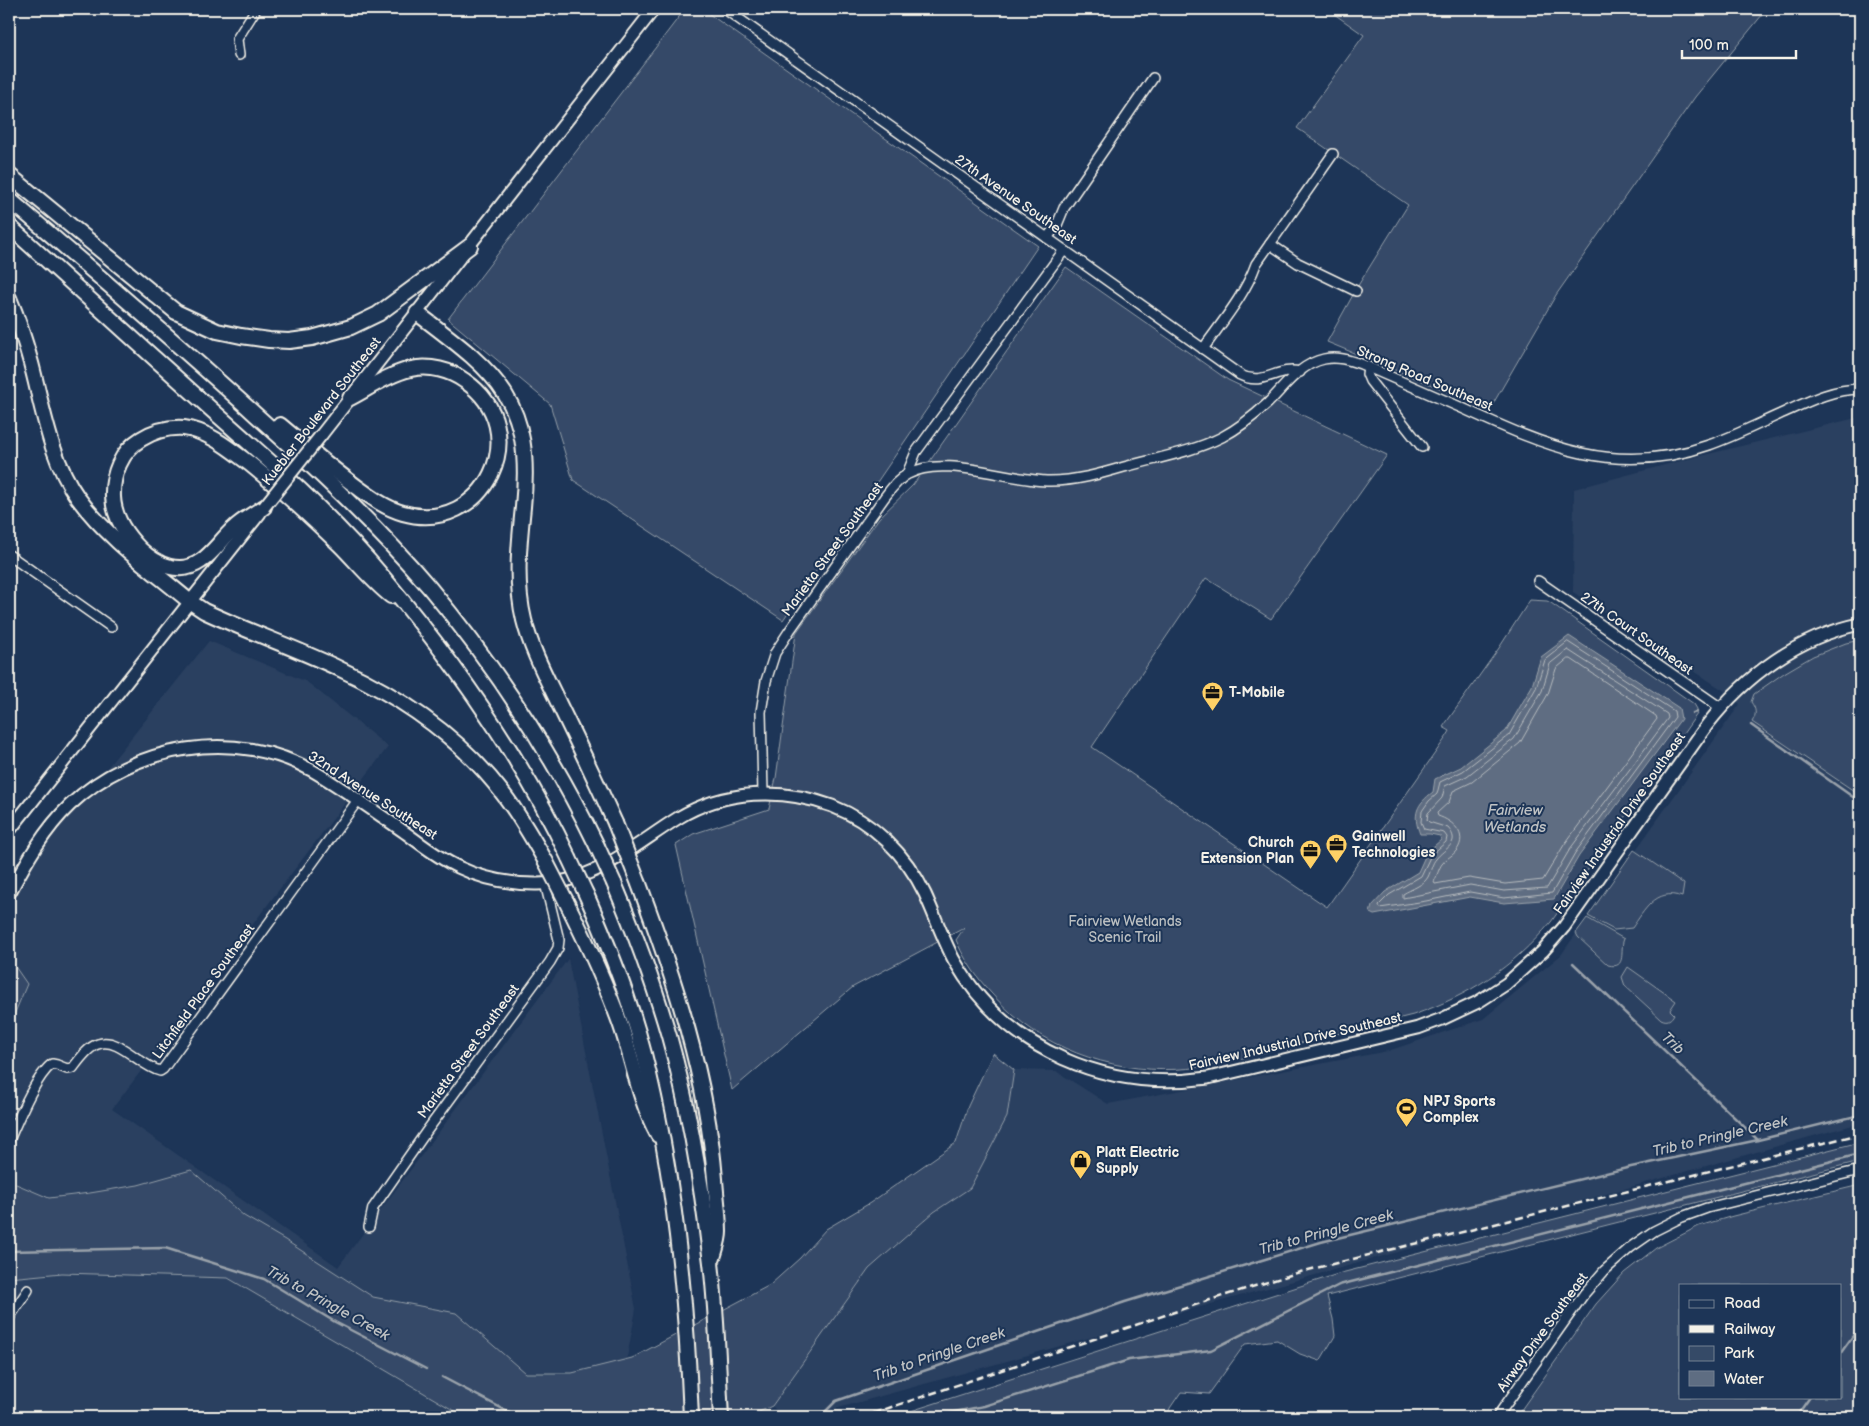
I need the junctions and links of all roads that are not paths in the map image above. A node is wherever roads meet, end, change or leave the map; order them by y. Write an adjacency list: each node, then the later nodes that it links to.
1 (256, 9): 4 (street)
2 (654, 9): 12 (main road, Kuebler Boulevard Southeast)
3 (725, 9): 10 (street, 27th Avenue Southeast)
4 (239, 55)
5 (1154, 78): 10 (street)
6 (1333, 154): 11 (street)
7 (9, 175): 12 (highway)
8 (9, 199): 22 (highway)
9 (9, 226): 29 (highway)
10 (1047, 238): 13 (street, 27th Avenue Southeast)
11 (1270, 244): 14 (street); 17 (street)
12 (470, 246): 16 (main road, Kuebler Boulevard Southeast)
13 (1064, 250): 17 (street, 27th Avenue Southeast); 24 (street, Marietta Street Southeast)
14 (1356, 290)
15 (9, 298): 28 (highway)
16 (417, 313): 21 (main road, Kuebler Boulevard Southeast); 43 (highway, bridge)
17 (1203, 348): 19 (street, 27th Avenue Southeast)
18 (1368, 367): 19 (street, Strong Road Southeast); 20 (street, Strong Road Southeast); 23 (street)
19 (1300, 372): 24 (street, Strong Road Southeast)
20 (1860, 389)
21 (350, 398): 22 (highway); 25 (main road, Kuebler Boulevard Southeast, bridge)
22 (250, 409): 43 (highway, bridge)
23 (1422, 448)
24 (907, 474): 33 (street, Marietta Street Southeast)
25 (264, 507): 28 (main road, Kuebler Boulevard Southeast); 29 (highway)
26 (9, 555): 31 (street)
27 (1538, 581): 32 (street, 27th Court Southeast)
28 (189, 601): 35 (main road, Kuebler Boulevard Southeast); 40 (highway, bridge)
29 (414, 616): 40 (highway, bridge)
30 (1860, 624): 32 (main road, Fairview Industrial Drive Southeast)
31 (111, 627)
32 (1721, 708): 33 (main road, Fairview Industrial Drive Southeast)
33 (763, 793): 37 (main road, Fairview Industrial Drive Southeast)
34 (358, 800): 36 (main road, 32nd Avenue Southeast); 38 (main road, 32nd Avenue Southeast); 39 (street, Litchfield Place Southeast)
35 (9, 831)
36 (502, 880): 37 (main road, Fairview Industrial Drive Southeast)
37 (545, 884): 42 (street, Marietta Street Southeast)
38 (9, 894)
39 (9, 1140)
40 (663, 1145): 46 (highway)
41 (1860, 1170): 48 (street, Airway Drive Southeast)
42 (369, 1227)
43 (711, 1264): 47 (highway)
44 (28, 1290): 45 (street)
45 (9, 1318)
46 (691, 1417)
47 (721, 1417)
48 (1497, 1417)

